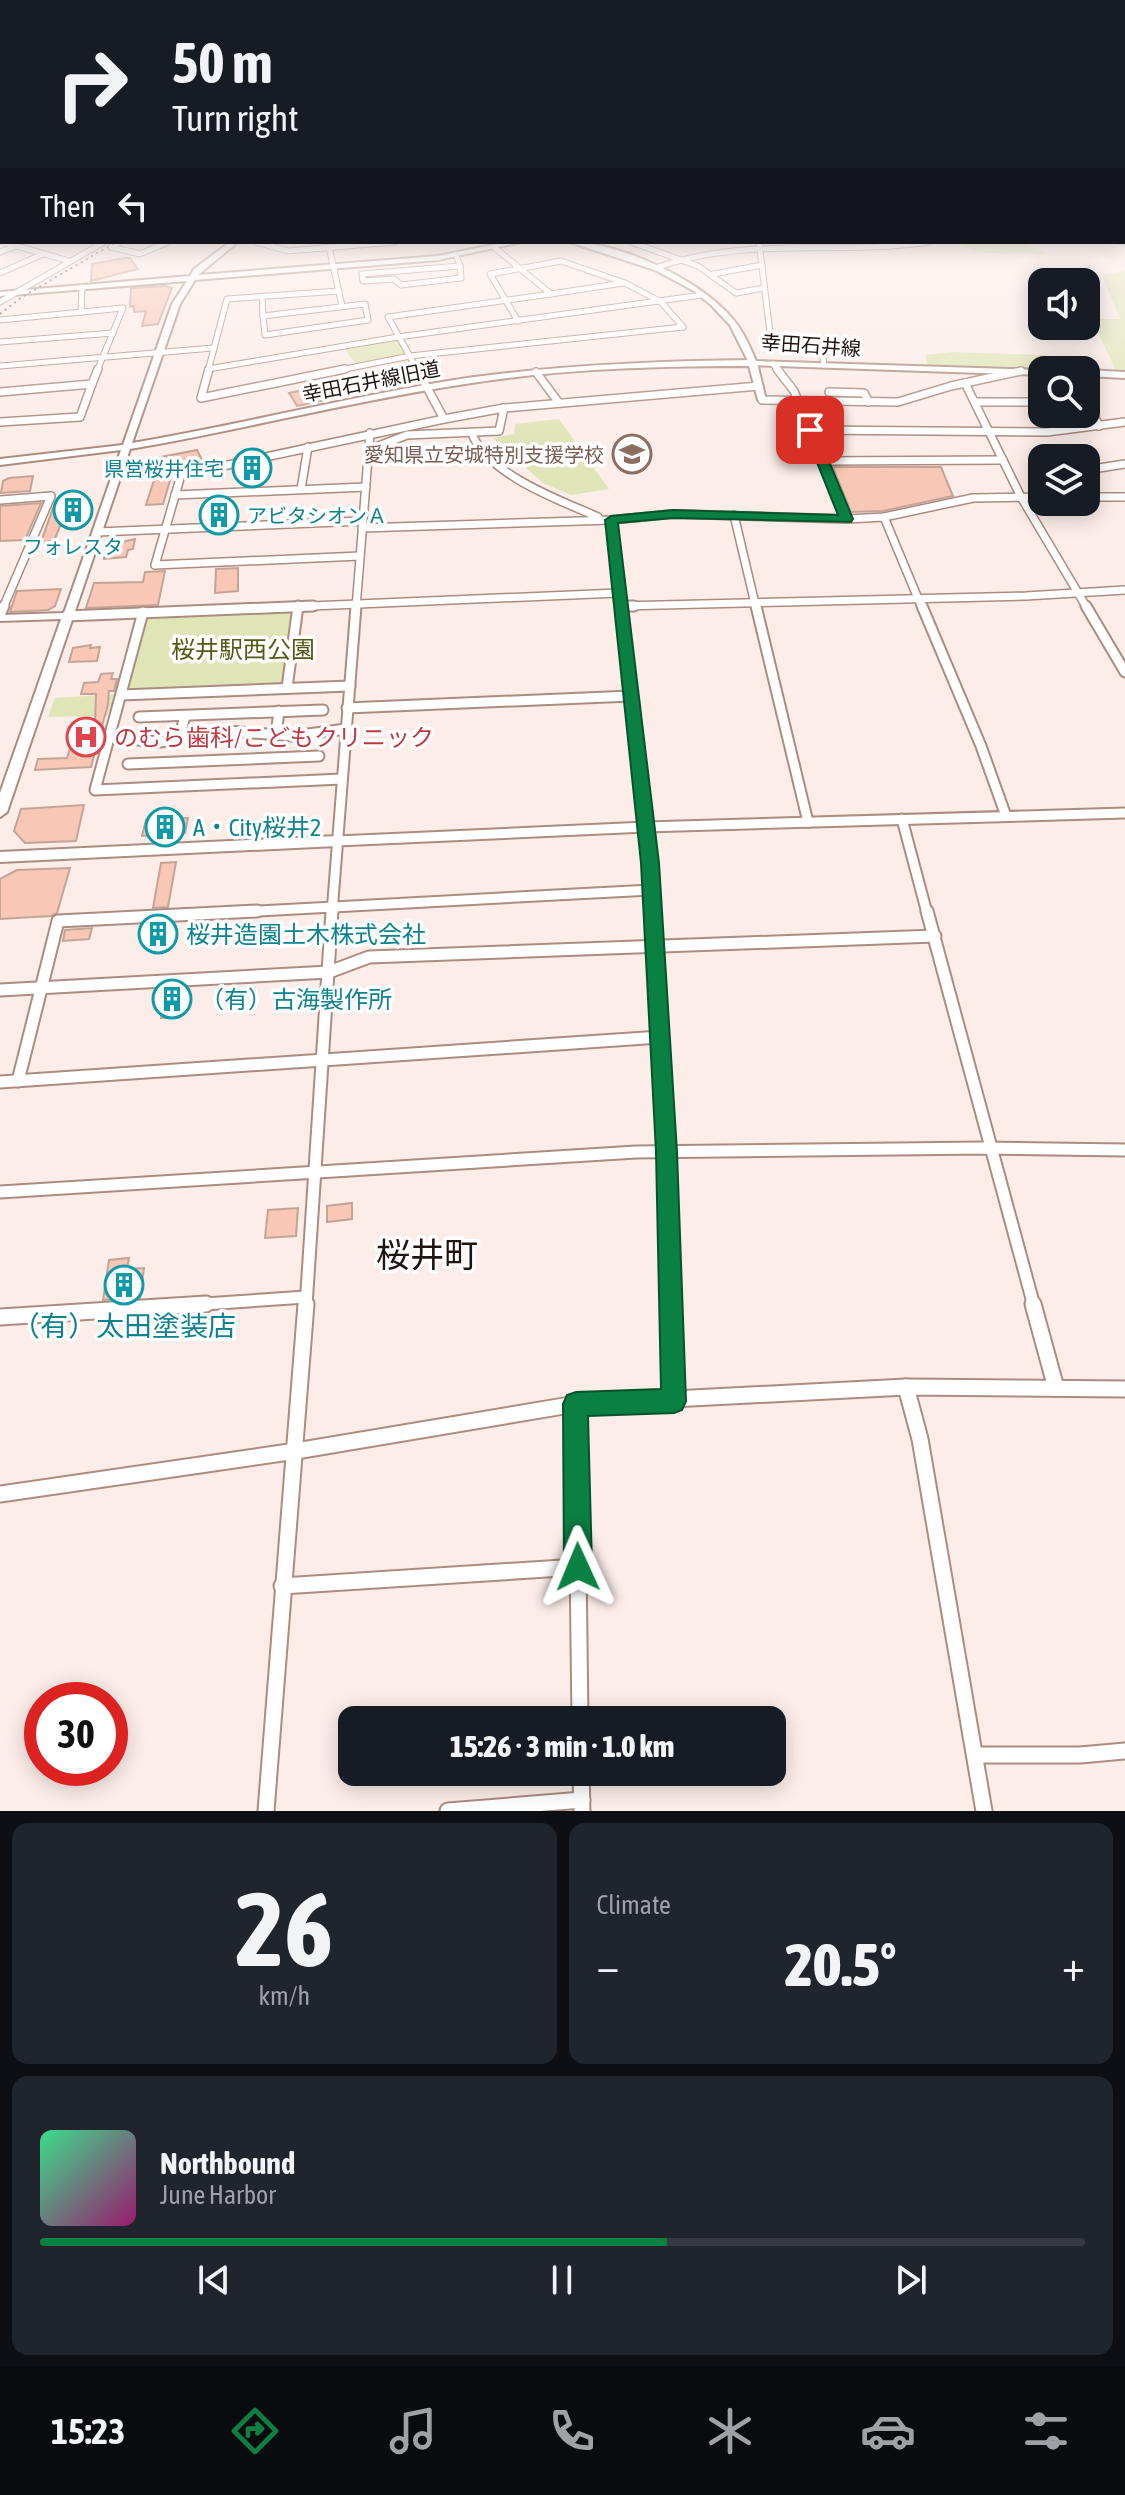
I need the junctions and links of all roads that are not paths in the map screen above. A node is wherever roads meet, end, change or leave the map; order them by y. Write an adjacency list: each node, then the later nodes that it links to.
1 (51, 272): 20 (street)
2 (197, 272): 15 (street)
3 (275, 272): 15 (street)
4 (335, 272): 19 (street)
5 (392, 272): 6 (street)
6 (460, 272)
7 (502, 272): 25 (street)
8 (524, 272): 22 (street)
9 (592, 272): 16 (street)
10 (661, 272): 23 (street, 幸田石井線)
11 (709, 272): 14 (street)
12 (727, 272): 14 (street)
13 (763, 272): 18 (street)
14 (713, 274): 18 (street)
15 (191, 278): 17 (street); 37 (street)
16 (625, 283): 22 (street); 27 (street)
17 (82, 287): 20 (street); 29 (street)
18 (764, 288): 42 (street)
19 (339, 291): 24 (street); 28 (street)
20 (13, 293): 21 (street); 26 (street)
21 (0, 294)
22 (551, 294): 25 (street)
23 (702, 295): 27 (street); 40 (street, 幸田石井線)
24 (262, 297): 30 (street); 36 (street)
25 (505, 300): 32 (street); 34 (street)
26 (0, 302)
27 (661, 302): 32 (street); 38 (street)
28 (342, 306): 30 (street); 30 (street)
29 (81, 312): 31 (street); 33 (street)
30 (263, 316)
31 (0, 320)
32 (518, 321): 34 (street)
33 (113, 333): 35 (street); 39 (street)
34 (398, 337): 38 (street); 44 (street)
35 (0, 342)
36 (213, 348): 37 (street); 44 (street)
37 (159, 352): 39 (street); 73 (street)
38 (410, 356): 44 (street); 53 (street)
39 (103, 358): 43 (street); 51 (street)
40 (753, 363): 41 (street, 幸田石井線); 47 (street, 幸田石井線旧道); 52 (street)
41 (773, 364): 42 (street, 幸田石井線); 57 (street)
42 (824, 365): 45 (street, 幸田石井線)
43 (0, 366)
44 (208, 369)
45 (1021, 371): 46 (street, 幸田石井線); 50 (street)
46 (1028, 371)
47 (536, 372): 53 (street, 幸田石井線旧道); 61 (street)
48 (1100, 374): 49 (street)
49 (1125, 375)
50 (965, 383): 58 (street); 59 (street)
51 (92, 384): 54 (street); 64 (street)
52 (759, 386): 56 (street); 61 (street)
53 (427, 387): 63 (street); 73 (street, 幸田石井線旧道)
54 (0, 392)
55 (829, 392): 58 (street)
56 (762, 400): 57 (street)
57 (799, 402): 58 (street); 68 (street)
58 (869, 402)
59 (975, 402): 60 (street); 69 (street)
60 (1028, 402)
61 (559, 403): 62 (street)
62 (504, 408): 63 (street); 71 (street)
63 (444, 419): 70 (street)
64 (0, 422)
65 (1125, 422): 66 (street)
66 (1100, 426)
67 (1082, 428): 69 (street)
68 (810, 430): 69 (street); 76 (street)
69 (989, 431): 75 (street)
70 (370, 433): 72 (street); 74 (street)
71 (472, 434): 74 (street); 90 (street)
72 (308, 447): 81 (street); 82 (street)
73 (126, 448): 77 (street, 幸田石井線旧道); 94 (street)
74 (368, 450): 80 (street)
75 (1003, 460): 76 (street); 83 (street)
76 (822, 461): 91 (street)
77 (0, 462)
78 (1125, 464): 79 (street)
79 (1100, 468)
80 (366, 487): 81 (street); 92 (street)
81 (301, 489): 82 (street)
82 (175, 495): 93 (street)
83 (1021, 497): 84 (street); 89 (street); 98 (street)
84 (1028, 497)
85 (1100, 497): 86 (street)
86 (1125, 497)
87 (0, 500): 106 (street)
88 (734, 515): 90 (street); 91 (street); 100 (street)
89 (884, 517): 91 (street); 99 (street)
90 (607, 519): 92 (street); 97 (street)
91 (847, 519)
92 (362, 525): 93 (street); 95 (street)
93 (165, 529): 94 (street); 95 (street)
94 (97, 532): 105 (street)
95 (360, 556): 101 (street)
96 (1125, 590): 98 (street)
97 (618, 593): 101 (street); 103 (street)
98 (1079, 593): 99 (street); 107 (street)
99 (918, 599): 100 (street); 130 (street)
100 (756, 603): 103 (street); 132 (street)
101 (357, 604): 102 (street); 108 (street)
102 (298, 606): 104 (street); 109 (street)
103 (621, 606): 111 (street)
104 (143, 612): 105 (street); 110 (street)
105 (66, 616): 106 (street); 128 (street)
106 (0, 617)
107 (1125, 672)
108 (350, 686): 109 (street); 112 (street)
109 (287, 688): 110 (street)
110 (121, 695): 120 (street)
111 (631, 696): 112 (street); 133 (street)
112 (347, 708): 117 (street)
113 (323, 710): 114 (street)
114 (279, 711): 115 (street); 118 (street)
115 (185, 716): 116 (street); 121 (street)
116 (139, 717)
117 (346, 729): 119 (street); 127 (street)
118 (276, 735): 119 (street); 121 (street)
119 (293, 736): 124 (street)
120 (108, 737): 122 (street); 127 (street)
121 (179, 739): 122 (street)
122 (160, 742): 126 (street)
123 (319, 756): 124 (street)
124 (290, 758): 126 (street)
125 (128, 764): 126 (street)
126 (155, 764)
127 (342, 779): 134 (street)
128 (0, 812)
129 (1125, 813): 130 (street)
130 (1006, 816): 131 (street)
131 (902, 819): 132 (street); 138 (street)
132 (808, 822): 133 (street)
133 (646, 827): 134 (street); 136 (street)
134 (337, 841): 135 (street); 137 (street)
135 (0, 857)
136 (651, 890): 137 (street); 139 (street)
137 (334, 904): 140 (street); 141 (street)
138 (935, 936): 139 (street); 147 (street)
139 (655, 947): 140 (street); 143 (street)
140 (329, 972): 141 (street); 144 (street)
141 (41, 987): 142 (street); 145 (street)
142 (0, 990)
143 (660, 1037): 144 (street); 149 (street)
144 (321, 1061): 145 (street); 150 (street)
145 (18, 1081): 146 (street)
146 (0, 1082)
147 (992, 1149): 148 (street); 149 (street); 155 (street)
148 (1125, 1150)
149 (667, 1152): 150 (street); 157 (street)
150 (314, 1172): 151 (street); 152 (street)
151 (0, 1192)
152 (306, 1297): 153 (street); 159 (street)
153 (0, 1317)
154 (906, 1387): 155 (street); 157 (street); 165 (street)
155 (1056, 1388): 156 (street)
156 (1125, 1389)
157 (674, 1401): 158 (street)
158 (576, 1404): 159 (street); 161 (street)
159 (296, 1451): 160 (street); 162 (street)
160 (0, 1494)
161 (578, 1567): 162 (street); 163 (street)
162 (282, 1586): 167 (street)
163 (580, 1706)
164 (1125, 1751): 165 (street)
165 (975, 1755): 169 (street)
166 (582, 1805): 168 (street)
167 (266, 1811)
168 (448, 1811)
169 (984, 1811)

